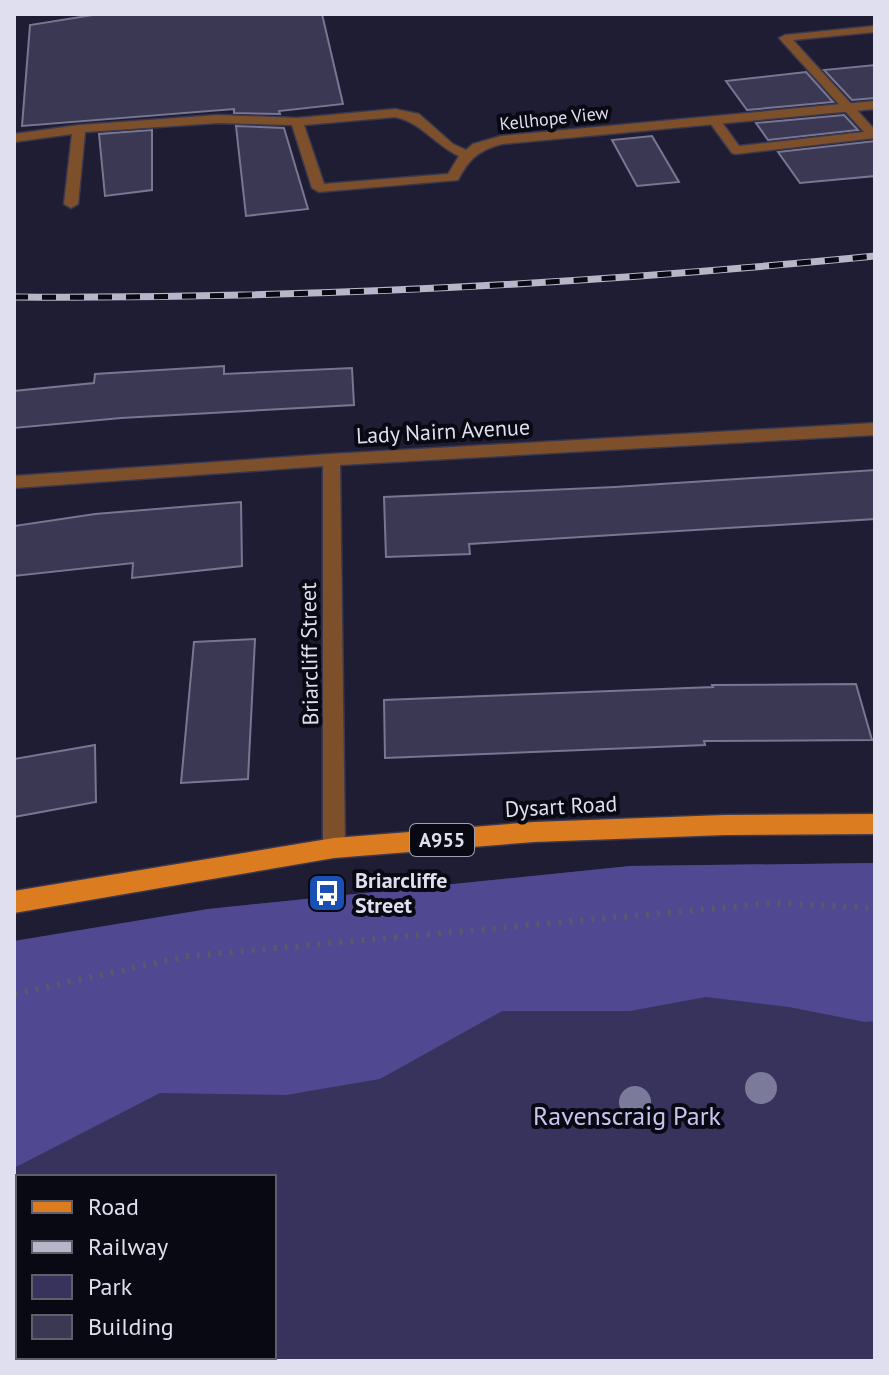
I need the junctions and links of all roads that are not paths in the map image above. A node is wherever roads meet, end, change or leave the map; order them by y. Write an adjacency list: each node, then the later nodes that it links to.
1 (875, 29): 3 (street)
2 (875, 105): 3 (street, Kellhope View)
3 (848, 107): 4 (street, Kellhope View); 4 (street)
4 (714, 120): 8 (street, Kellhope View)
5 (297, 122): 6 (street); 8 (street); 8 (street, Kellhope View)
6 (79, 129): 7 (street); 9 (street)
7 (14, 138)
8 (468, 155)
9 (71, 204)
10 (875, 429): 11 (street, Lady Nairn Avenue)
11 (331, 460): 12 (street, Lady Nairn Avenue); 14 (street, Briarcliff Street)
12 (14, 482)
13 (875, 824): 14 (main road, Dysart Road / A955)
14 (334, 848): 15 (main road, Dysart Road / A955)
15 (14, 902)

